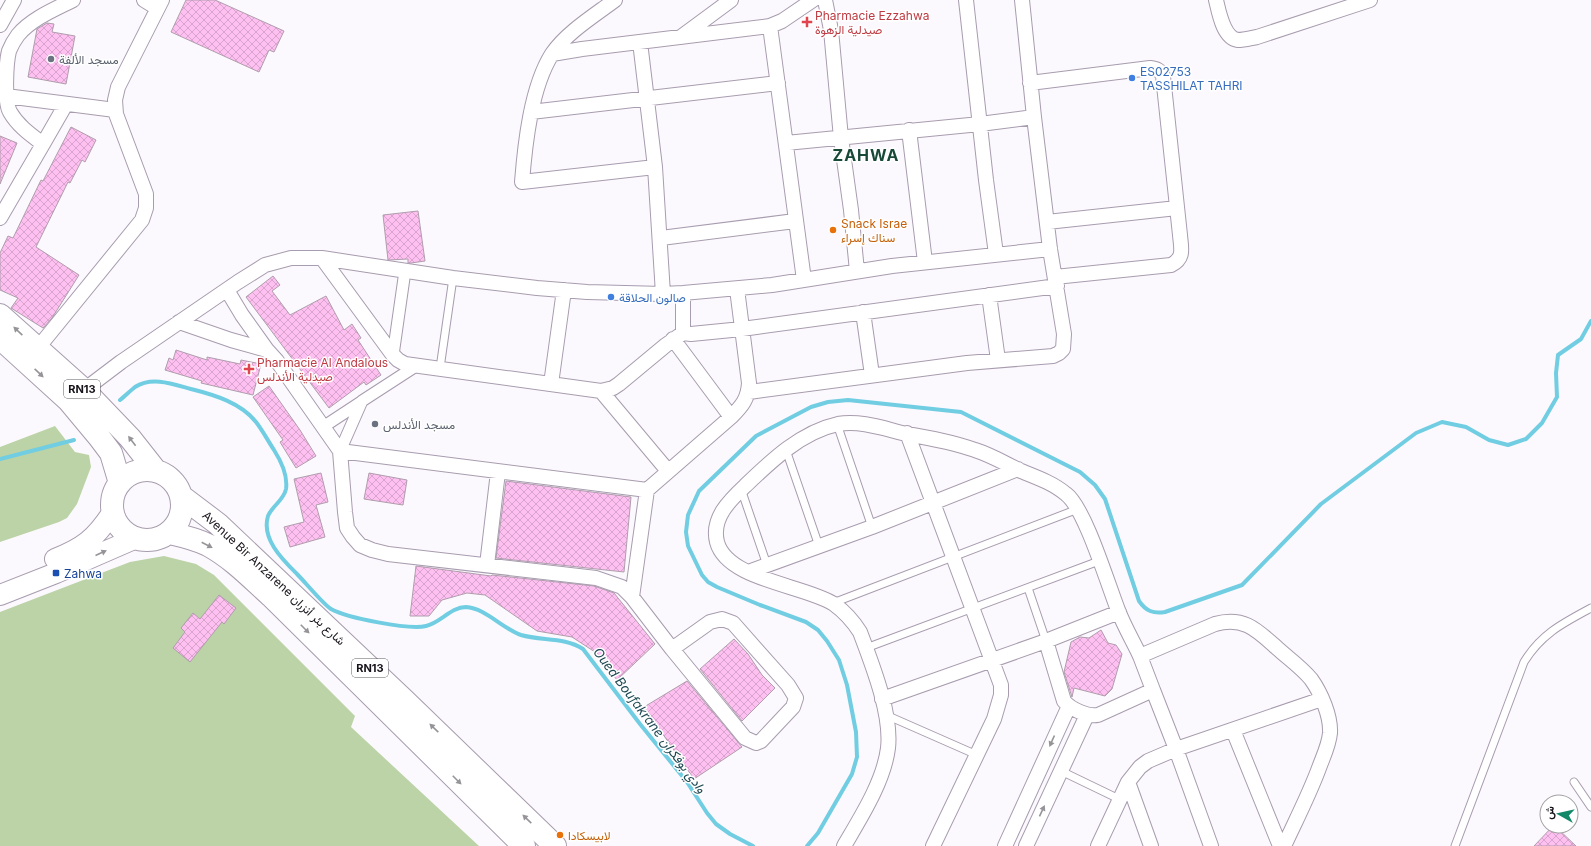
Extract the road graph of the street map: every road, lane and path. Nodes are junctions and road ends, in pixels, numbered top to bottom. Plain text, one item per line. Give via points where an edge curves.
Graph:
1 (14, 0) edge
2 (72, 0) edge
3 (144, 0) edge
4 (615, 0) edge
5 (731, 0) edge
6 (812, 0) edge
7 (825, 0) edge
8 (966, 0) edge
9 (1022, 0) edge
10 (1216, 0) edge
11 (1364, 1) edge
12 (159, 4) edge
13 (0, 25) edge
14 (770, 26) junction
15 (680, 37) junction
16 (640, 42) junction
17 (5, 49) edge
18 (552, 54) junction
19 (778, 83) junction
20 (1030, 83) junction
21 (6, 96) junction
22 (647, 98) junction
23 (66, 104) junction
24 (115, 110) junction
25 (531, 112) junction
26 (1034, 117) junction
27 (980, 124) junction
28 (909, 130) junction
29 (841, 138) junction
30 (786, 143) junction
31 (43, 144) junction
32 (655, 167) junction
33 (1177, 208) junction
34 (0, 218) edge
35 (795, 221) junction
36 (1047, 222) junction
37 (660, 238) junction
38 (1050, 249) junction
39 (996, 254) junction
40 (322, 258) junction
41 (925, 262) junction
42 (405, 271) junction
43 (857, 271) junction
44 (453, 278) junction
45 (804, 280) junction
46 (1056, 281) junction
47 (737, 289) junction
48 (227, 290) junction
49 (564, 290) junction
50 (683, 293) junction
51 (663, 294) junction
52 (989, 295) junction
53 (863, 312) junction
54 (0, 315) edge
55 (179, 322) junction
56 (742, 328) junction
57 (678, 336) junction
58 (0, 338) edge
59 (37, 349) junction
60 (267, 350) junction
61 (393, 355) junction
62 (998, 360) junction
63 (416, 366) junction
64 (440, 368) junction
65 (872, 375) junction
66 (551, 384) junction
67 (84, 390) junction
68 (601, 391) junction
69 (749, 392) junction
70 (362, 401) junction
71 (731, 417) junction
72 (837, 424) junction
73 (323, 427) junction
74 (906, 434) junction
75 (786, 450) junction
76 (340, 451) junction
77 (1018, 469) junction
78 (156, 471) junction
79 (668, 471) junction
80 (498, 472) junction
81 (120, 483) junction
82 (741, 489) junction
83 (647, 490) junction
84 (181, 496) junction
85 (933, 504) junction
86 (1078, 509) junction
87 (112, 513) junction
88 (872, 527) junction
89 (170, 533) junction
90 (134, 539) junction
91 (819, 546) junction
92 (953, 556) junction
93 (1099, 561) junction
94 (487, 565) junction
95 (767, 565) junction
96 (748, 572) junction
97 (0, 581) edge
98 (1028, 588) junction
99 (0, 595) edge
100 (632, 597) junction
101 (833, 604) junction
102 (1591, 608) edge
103 (973, 609) junction
104 (1119, 612) junction
105 (1046, 641) junction
106 (866, 648) junction
107 (672, 649) junction
108 (1140, 656) junction
109 (992, 659) junction
110 (1153, 690) junction
111 (882, 699) junction
112 (1322, 699) junction
113 (1069, 706) junction
114 (886, 715) junction
115 (1087, 715) junction
116 (1233, 730) junction
117 (1176, 749) junction
118 (977, 755) junction
119 (1061, 771) junction
120 (1128, 782) junction
121 (1574, 782) dead end
122 (1119, 799) junction
123 (1591, 807) edge
124 (524, 846) edge
125 (555, 846) edge
126 (844, 846) edge
127 (933, 846) edge
128 (1005, 846) edge
129 (1026, 846) edge
130 (1098, 846) edge
131 (1151, 846) edge
132 (1211, 846) edge
133 (1280, 846) edge
134 (1284, 846) edge
135 (1455, 846) edge

1 - 13 street
2 - 17 street via 40,17
3 - 12 street
4 - 18 street via 562,42
5 - 15 street
6 - 14 street via 782,21
7 - 29 street via 831,30
8 - 27 street
9 - 20 street
10 - 11 street via 1228,33 1238,40 1257,37
12 - 24 street via 118,88
14 - 15 street
14 - 19 street
15 - 16 street
16 - 18 street
16 - 22 street
17 - 21 street
18 - 25 street via 538,86
19 - 22 street
19 - 30 street
20 - 26 street
20 - 33 street via 1150,68 1160,72 1163,76
21 - 23 street
21 - 31 street via 10,112 30,135
22 - 25 street
22 - 32 street
23 - 24 street
23 - 31 street
24 - 59 street via 146,194 145,214
25 - 32 street via 522,182
26 - 27 street
26 - 36 street
27 - 28 street
27 - 39 street
28 - 29 street
28 - 41 street
29 - 30 street
29 - 43 street
30 - 35 street
31 - 34 street
32 - 37 street
33 - 36 street
33 - 46 street via 1182,252 1178,262
35 - 37 street
35 - 45 street
36 - 38 street
37 - 51 street
38 - 39 street
38 - 46 street
39 - 41 street
40 - 42 street
40 - 48 street via 291,258 265,265
40 - 61 street
41 - 43 street
42 - 44 street
42 - 61 street
43 - 45 street
44 - 49 street
44 - 64 lane
45 - 47 street
46 - 52 street
46 - 62 street via 1064,334 1063,349 1053,356
47 - 50 street
47 - 56 street
48 - 55 street
48 - 60 street
49 - 51 street
49 - 66 street
50 - 51 street
50 - 57 street
52 - 53 street
52 - 62 street
53 - 56 street
53 - 65 street
59 -> 54 main road, RN13
55 - 60 street
55 - 67 street
56 - 57 street
56 - 69 street
57 - 68 street via 619,384
57 - 71 street
58 -> 81 main road, RN13 via 69,401 99,437 111,453
59 - 67 main road, RN13
60 - 73 street
61 - 63 street via 405,364
62 - 65 street
63 - 64 street
63 - 70 street
64 - 66 street
65 - 69 street
66 - 68 street
78 -> 67 main road, RN13 via 130,438
68 - 79 street
69 - 71 street via 742,406
70 - 73 street
70 - 76 street
71 - 79 street
72 - 74 street via 856,423
72 - 75 street via 811,434
72 - 88 lane
73 - 76 street
74 - 77 street via 965,446
74 - 85 street
75 - 82 street
75 - 91 lane
76 - 80 street
76 - 94 street via 348,528 360,545 388,554
77 - 85 street
77 - 86 street via 1066,493
78 - 81 main road via 136,471
78 - 84 main road, RN13 via 172,480
79 - 83 street
80 - 83 street
80 - 94 street
81 - 87 main road via 114,492
82 - 95 lane
82 - 96 street via 723,509 716,532 721,552 735,566
83 - 100 street
84 - 89 main road via 181,516
125 -> 84 main road, Avenue Bir Anzarene شارع بئر أنزران / RN13 via 224,529
85 - 88 street
85 - 92 street
86 - 92 lane
86 - 93 street
87 - 90 main road via 116,524
87 - 97 main road via 93,538 76,550
88 - 91 street
89 - 90 main road via 153,541
89 -> 124 main road, Avenue Bir Anzarene شارع بئر أنزران / RN13 via 207,545 229,559 271,596
99 -> 90 main road
91 - 95 street
92 - 101 lane
92 - 103 street
93 - 98 lane
93 - 104 street
94 - 100 street via 596,578 622,587
95 - 96 street
96 - 101 street
98 - 103 lane
98 - 105 lane
100 - 107 street
101 - 106 street via 853,621
102 - 135 lane via 1547,634 1533,647 1524,662
103 - 106 lane
103 - 109 street
104 - 105 street
104 - 108 street
105 - 109 street
105 - 113 street via 1063,698
106 - 111 street
107 - 107 street via 750,741 756,743 764,738 793,707 796,698 788,685 727,620 716,619 710,622
108 - 110 street
108 - 112 street via 1216,624 1235,621 1253,628 1300,668
109 - 111 street
109 - 118 street via 1000,681 1001,695 994,719
110 - 115 street via 1098,715
110 - 117 street
111 - 114 street
112 - 116 street
112 - 134 street via 1330,728 1329,742 1308,796
113 - 115 street
113 -> 128 street
114 - 118 lane
114 - 126 street via 888,748 884,766 865,810
115 - 119 street
116 - 117 street
116 - 133 street
117 - 120 street via 1148,761
117 - 132 street
118 - 127 street
119 - 122 lane
129 -> 119 street
120 - 122 street
120 - 131 street
121 - 123 lane
122 - 130 street

